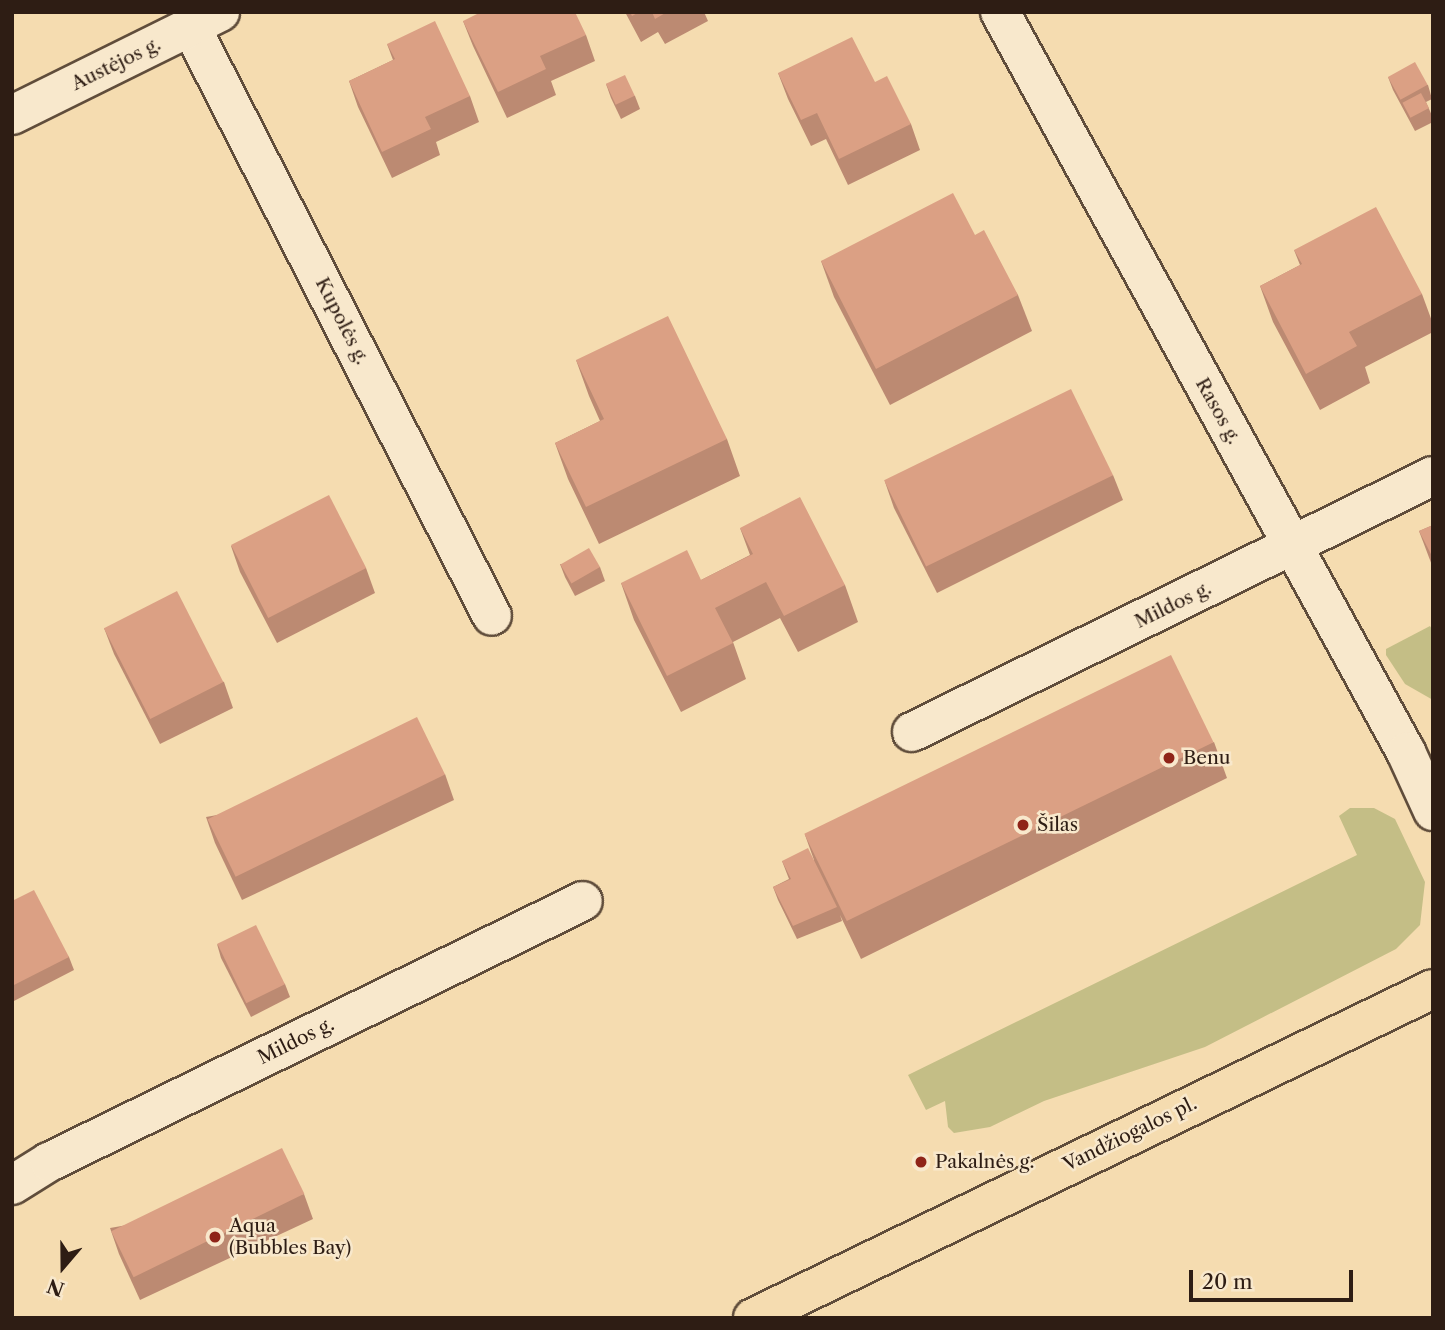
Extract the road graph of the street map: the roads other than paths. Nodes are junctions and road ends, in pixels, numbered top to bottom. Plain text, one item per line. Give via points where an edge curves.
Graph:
1 (1000, 12) edge
2 (205, 19) edge
3 (12, 115) edge
4 (1433, 476) edge
5 (1292, 547) junction
6 (492, 616) dead end
7 (912, 732) dead end
8 (1433, 811) edge
9 (583, 901) dead end
10 (1433, 989) edge
11 (12, 1185) edge
12 (753, 1318) edge

1 - 5 street, Rasos g.
2 - 3 street, Austėjos g.
2 - 6 street, Kupolės g.
4 - 5 street, Mildos g.
5 - 7 street, Mildos g.
5 - 8 street, Rasos g. via 1406,752
9 - 11 street, Mildos g. via 49,1162
10 - 12 main road, Vandžiogalos pl.

